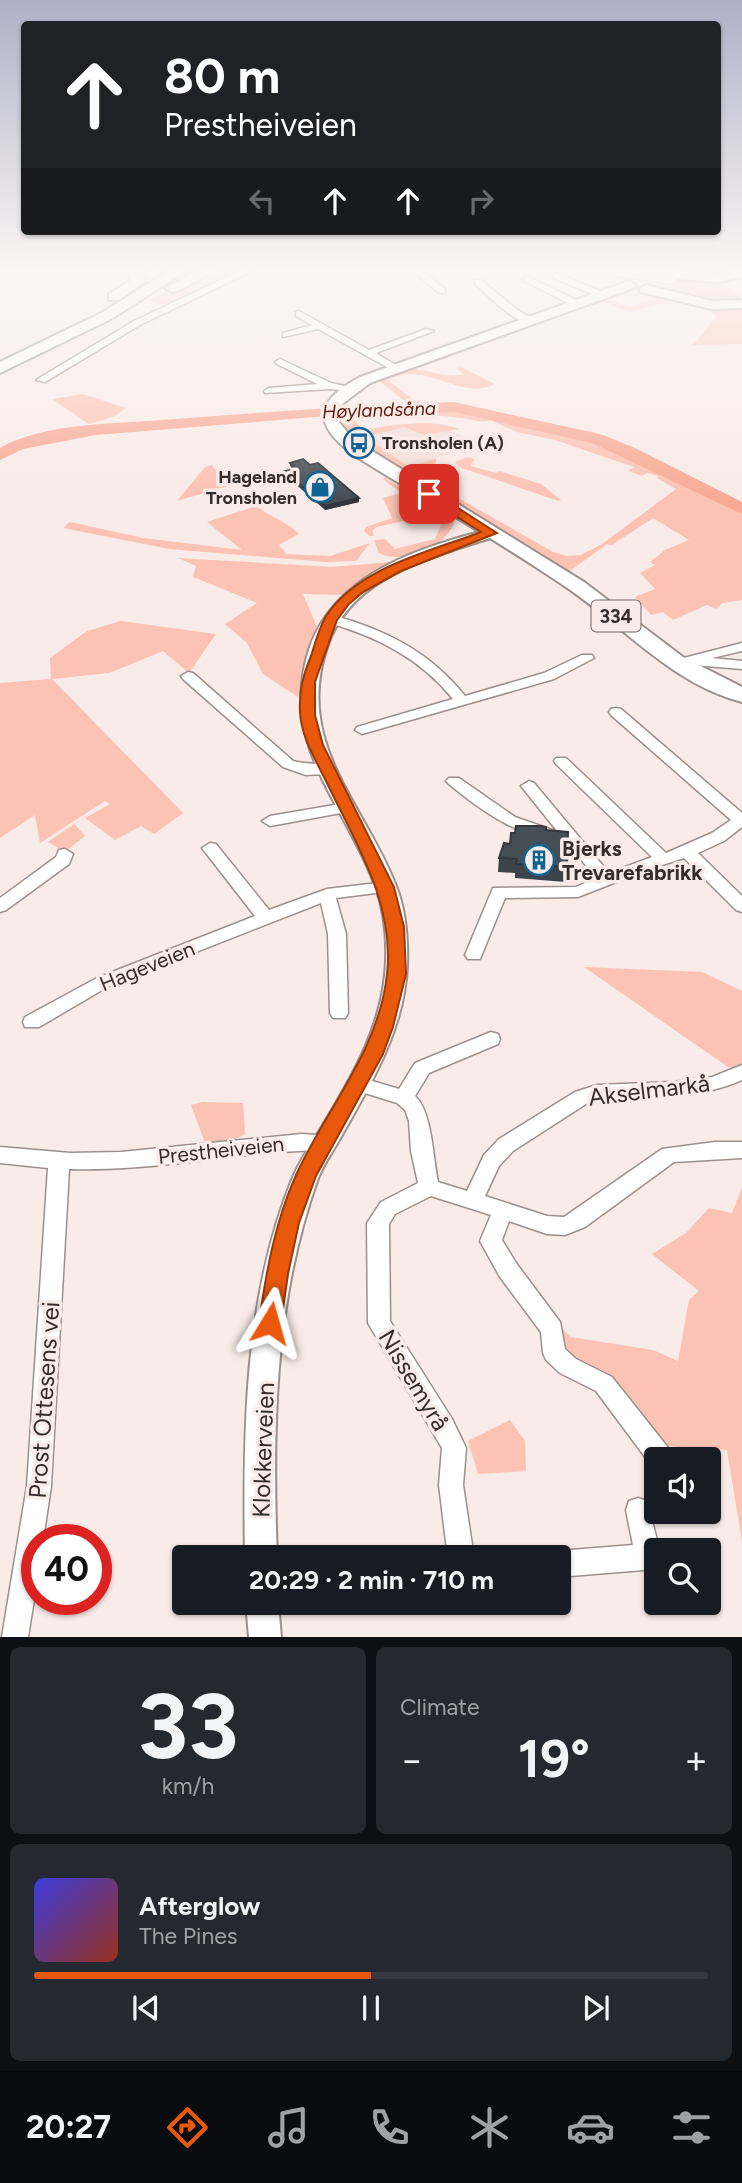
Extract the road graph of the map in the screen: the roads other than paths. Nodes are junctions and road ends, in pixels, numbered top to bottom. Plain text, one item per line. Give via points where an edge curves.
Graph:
1 (37, 344) edge
2 (45, 344) edge
3 (101, 344) edge
4 (352, 344) edge
5 (392, 344) edge
6 (462, 344) edge
7 (368, 353) junction
8 (0, 360) edge
9 (280, 362) dead end
10 (0, 368) edge
11 (396, 369) junction
12 (41, 380) dead end
13 (330, 386) junction
14 (350, 388) junction
15 (269, 391) dead end
16 (491, 533) junction
17 (331, 619) junction
18 (742, 647) edge
19 (587, 658) dead end
20 (685, 663) junction
21 (742, 666) edge
22 (188, 676) dead end
23 (742, 695) edge
24 (462, 701) junction
25 (615, 712) dead end
26 (362, 730) dead end
27 (561, 761) dead end
28 (326, 769) junction
29 (454, 780) dead end
30 (529, 786) dead end
31 (346, 808) junction
32 (741, 820) edge
33 (270, 821) dead end
34 (573, 838) junction
35 (209, 848) dead end
36 (687, 852) junction
37 (65, 854) dead end
38 (663, 859) junction
39 (606, 880) junction
40 (386, 887) junction
41 (327, 894) junction
42 (0, 906) edge
43 (742, 906) edge
44 (266, 918) junction
45 (474, 955) dead end
46 (339, 1013) dead end
47 (32, 1022) dead end
48 (491, 1040) dead end
49 (742, 1072) edge
50 (359, 1084) junction
51 (404, 1098) junction
52 (326, 1142) junction
53 (742, 1150) edge
54 (0, 1155) edge
55 (59, 1162) junction
56 (429, 1187) junction
57 (473, 1199) junction
58 (503, 1211) junction
59 (652, 1447) edge
60 (638, 1510) dead end
61 (647, 1538) edge
62 (260, 1545) edge
63 (459, 1545) edge
64 (644, 1557) edge
65 (571, 1562) edge
66 (263, 1615) edge
67 (15, 1637) edge
68 (265, 1637) edge

1 - 8 main road
2 - 10 main road
3 - 12 street
4 - 7 street
5 - 7 street
6 - 11 main road, 334
7 - 11 street
9 - 13 street
11 - 14 main road, 334
13 - 14 street
13 - 15 street
14 - 16 main road, 334 via 329,412 333,428 347,443
16 - 17 street via 377,578 344,601
16 - 20 main road, 334 via 578,587
17 - 24 street via 421,659
17 - 28 street via 306,697 311,730
18 - 20 street
19 - 24 street via 549,676
20 - 21 street
20 - 23 main road, 334 via 708,682
22 - 28 street via 288,764 306,771
24 - 26 street
25 - 32 street
27 - 38 street
28 - 31 street
29 - 34 street via 512,822 545,836
30 - 34 street
31 - 33 street
31 - 40 street
32 - 36 street
34 - 39 street
35 - 44 street
36 - 38 street
36 - 43 street
37 - 42 street
38 - 39 street
39 - 45 street via 578,891 499,892
40 - 41 street, Hageveien
40 - 50 street via 395,927 397,974 384,1027
41 - 44 street, Hageveien
41 - 46 street via 337,934
44 - 47 street, Hageveien via 103,982
48 - 51 street via 422,1068
49 - 57 street, Akselmarkå via 715,1084 597,1092 582,1097 506,1145 491,1161
50 - 51 street
50 - 52 street
51 - 56 street via 419,1121
52 - 55 street, Prestheiveien via 135,1160
52 - 62 street, Klokkerveien via 306,1175 277,1274 264,1388
53 - 58 street via 669,1155 594,1211 565,1226
54 - 55 street, Prestheiveien
55 - 67 street, Prost Ottesens vei via 40,1486
56 - 57 street
56 - 63 street, Nissemyrå via 388,1208 378,1223 379,1323 454,1448 451,1485
57 - 58 street
58 - 59 street via 491,1241 552,1329 554,1353 568,1366 604,1384
60 - 61 street
64 - 65 street
66 - 68 street

